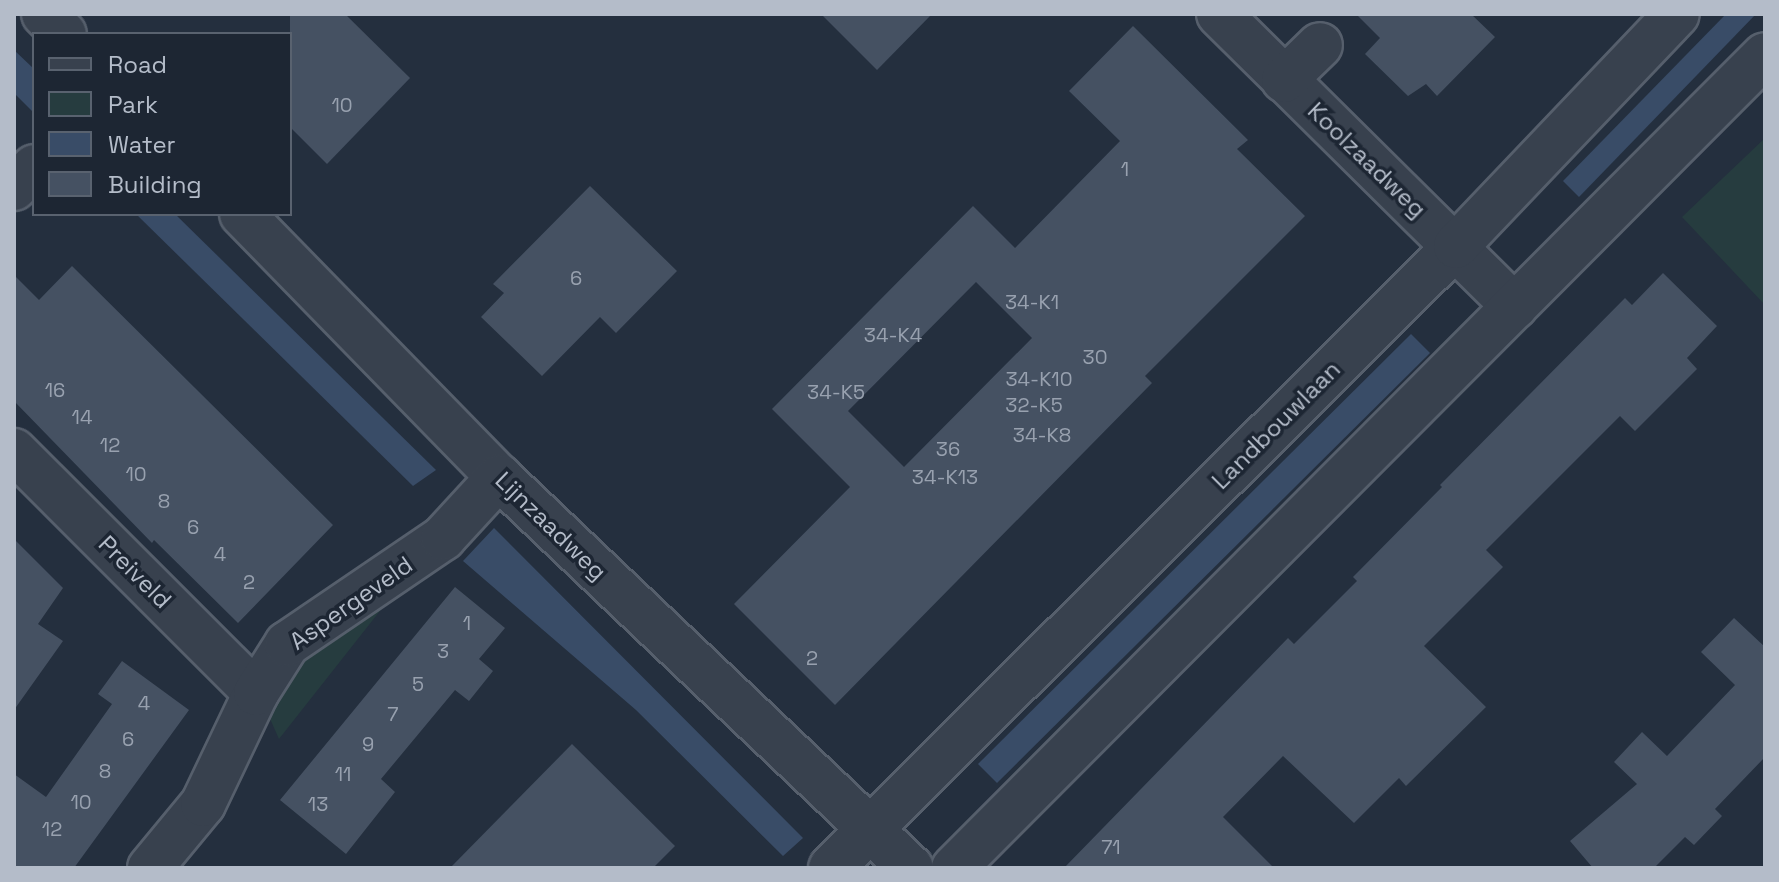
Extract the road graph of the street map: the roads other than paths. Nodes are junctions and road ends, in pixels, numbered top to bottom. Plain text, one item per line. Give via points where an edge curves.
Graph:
1 (44, 14) edge
2 (1219, 14) edge
3 (1677, 14) edge
4 (62, 32) edge
5 (1320, 45) dead end
6 (1765, 55) edge
7 (1284, 80) junction
8 (32, 169) edge
9 (14, 188) edge
10 (244, 216) edge
11 (1456, 246) junction
12 (1515, 307) junction
13 (14, 451) edge
14 (499, 477) junction
15 (256, 693) junction
16 (868, 830) junction
17 (150, 868) edge
18 (831, 868) edge
19 (911, 868) edge
20 (954, 868) edge

1 - 4 street
2 - 7 street, Koolzaadweg
3 - 11 street, Landbouwlaan
5 - 7 street
6 - 12 street
7 - 11 street, Koolzaadweg
8 - 9 street
10 - 14 street, Lijnzaadweg
11 - 12 street, Koolzaadweg
11 - 16 street, Landbouwlaan
12 - 20 street
13 - 15 street, Preiveld
14 - 15 street, Aspergeveld via 443,538 287,644
14 - 16 street, Lijnzaadweg
15 - 17 street, Aspergeveld via 203,804
16 - 18 street, Landbouwlaan
16 - 19 street

